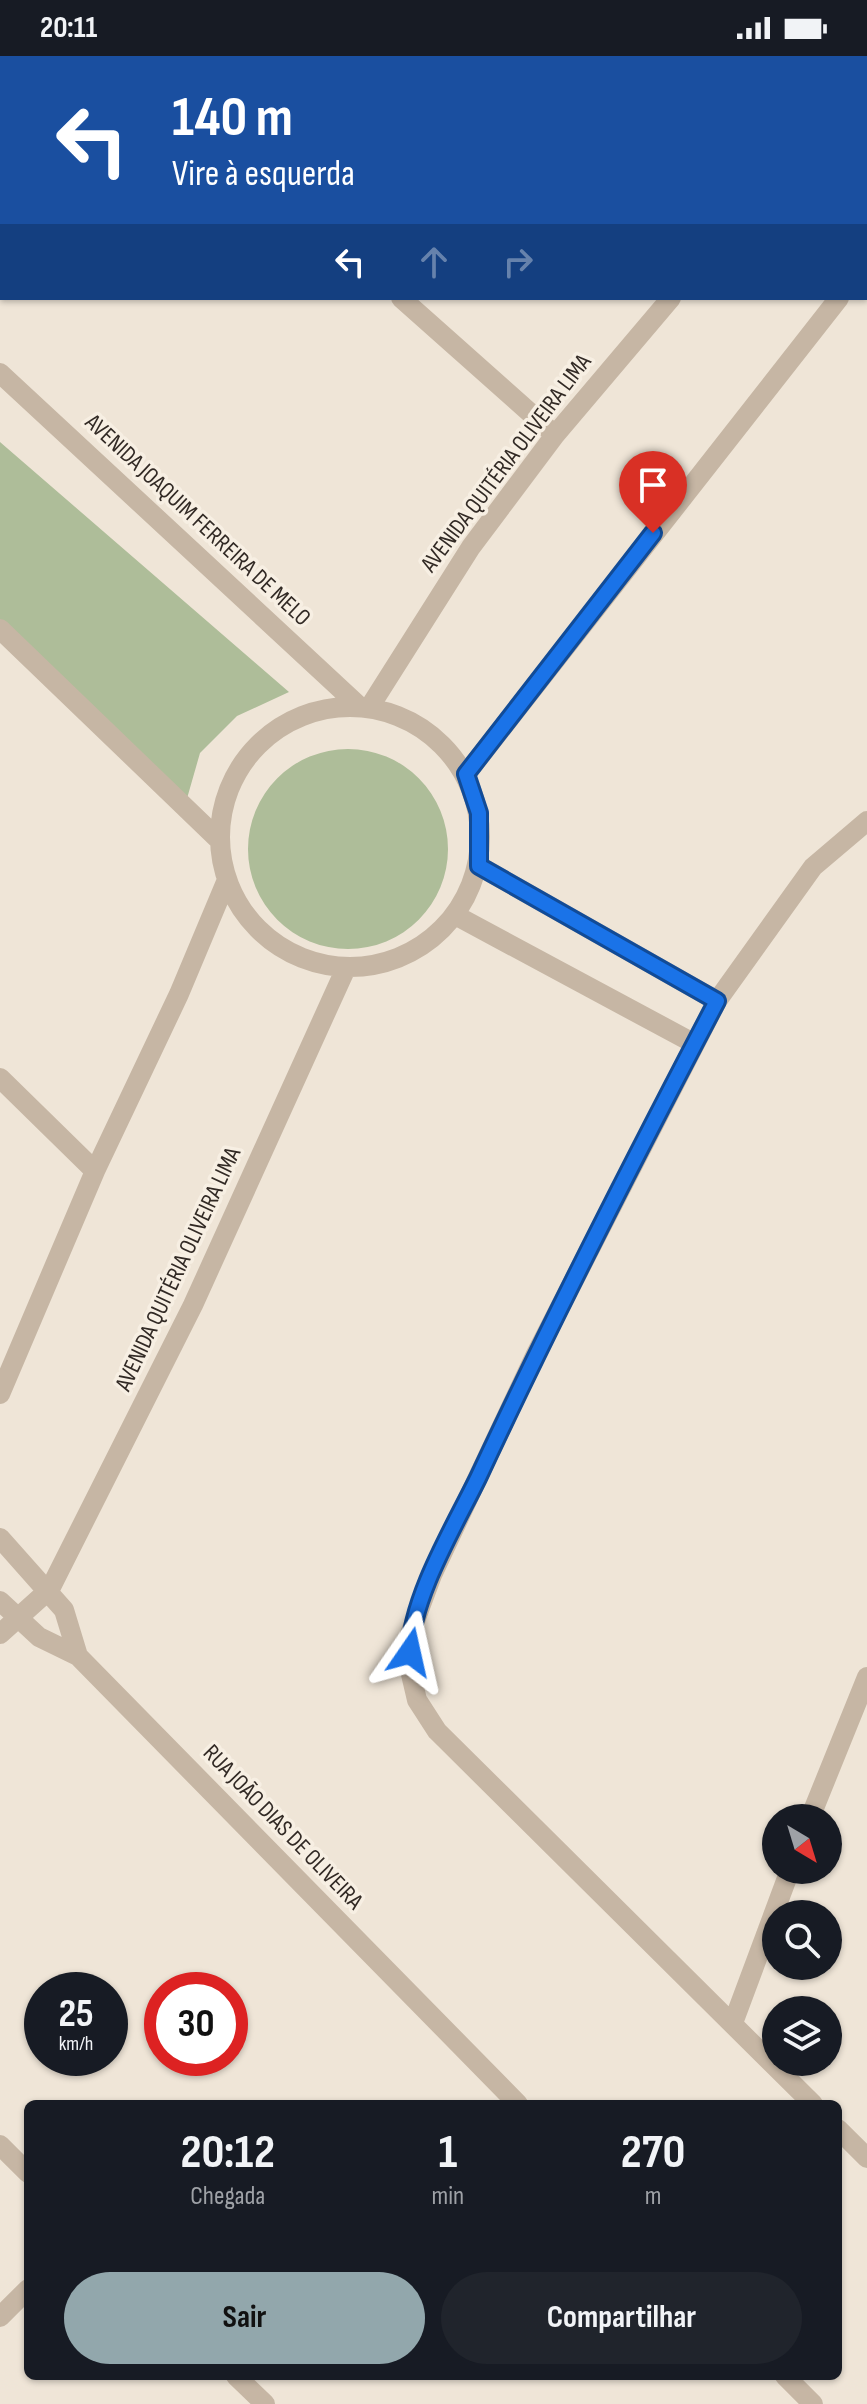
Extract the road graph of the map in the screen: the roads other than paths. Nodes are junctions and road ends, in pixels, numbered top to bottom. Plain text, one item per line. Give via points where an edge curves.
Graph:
1 (403, 300) edge
2 (669, 300) edge
3 (837, 300) edge
4 (0, 373) edge
5 (555, 435) junction
6 (0, 629) edge
7 (364, 707) junction
8 (466, 774) junction
9 (867, 821) edge
10 (218, 839) junction
11 (479, 866) junction
12 (226, 882) junction
13 (455, 915) junction
14 (346, 968) junction
15 (717, 1001) junction
16 (695, 1044) junction
17 (0, 1078) edge
18 (95, 1171) junction
19 (0, 1394) edge
20 (0, 1538) edge
21 (50, 1589) junction
22 (0, 1601) edge
23 (18, 1618) junction
24 (0, 1634) edge
25 (78, 1656) junction
26 (867, 1677) edge
27 (816, 1804) edge
28 (785, 1884) edge
29 (733, 2023) junction
30 (514, 2100) edge
31 (809, 2100) edge
32 (842, 2133) edge
33 (0, 2145) edge
34 (867, 2158) edge
35 (24, 2169) edge
36 (24, 2293) edge
37 (0, 2317) edge
38 (240, 2380) edge
39 (789, 2380) edge
40 (265, 2404) edge
41 (813, 2404) edge

1 - 5 street
2 - 5 street, AVENIDA QUITÉRIA OLIVEIRA LIMA
3 - 8 street
4 - 7 street, AVENIDA JOAQUIM FERREIRA DE MELO
5 - 7 street, AVENIDA QUITÉRIA OLIVEIRA LIMA via 471,547
6 - 10 street
7 - 8 street via 408,719 441,742
7 - 10 street via 316,710 277,729 246,758 225,797
8 - 11 street via 479,813
9 - 15 street via 813,867
10 - 12 street
11 - 13 street
11 - 15 street
12 - 14 street via 245,916 273,943 307,961
12 - 18 street
13 - 14 street via 418,948 383,963
13 - 16 street
14 - 21 street, AVENIDA QUITÉRIA OLIVEIRA LIMA via 193,1305
15 - 16 street
16 - 29 street via 536,1354 432,1575 410,1634 410,1670 417,1700 437,1731
17 - 18 street
18 - 19 street
20 - 21 street
21 - 23 street
21 - 25 street via 64,1610
22 - 23 street, RUA JOÃO DIAS DE OLIVEIRA
23 - 24 street
23 - 25 street, RUA JOÃO DIAS DE OLIVEIRA via 56,1648
25 - 30 street, RUA JOÃO DIAS DE OLIVEIRA
26 - 27 street
28 - 29 street
29 - 31 street
32 - 34 street
33 - 35 street
36 - 37 street
38 - 40 street
39 - 41 street

